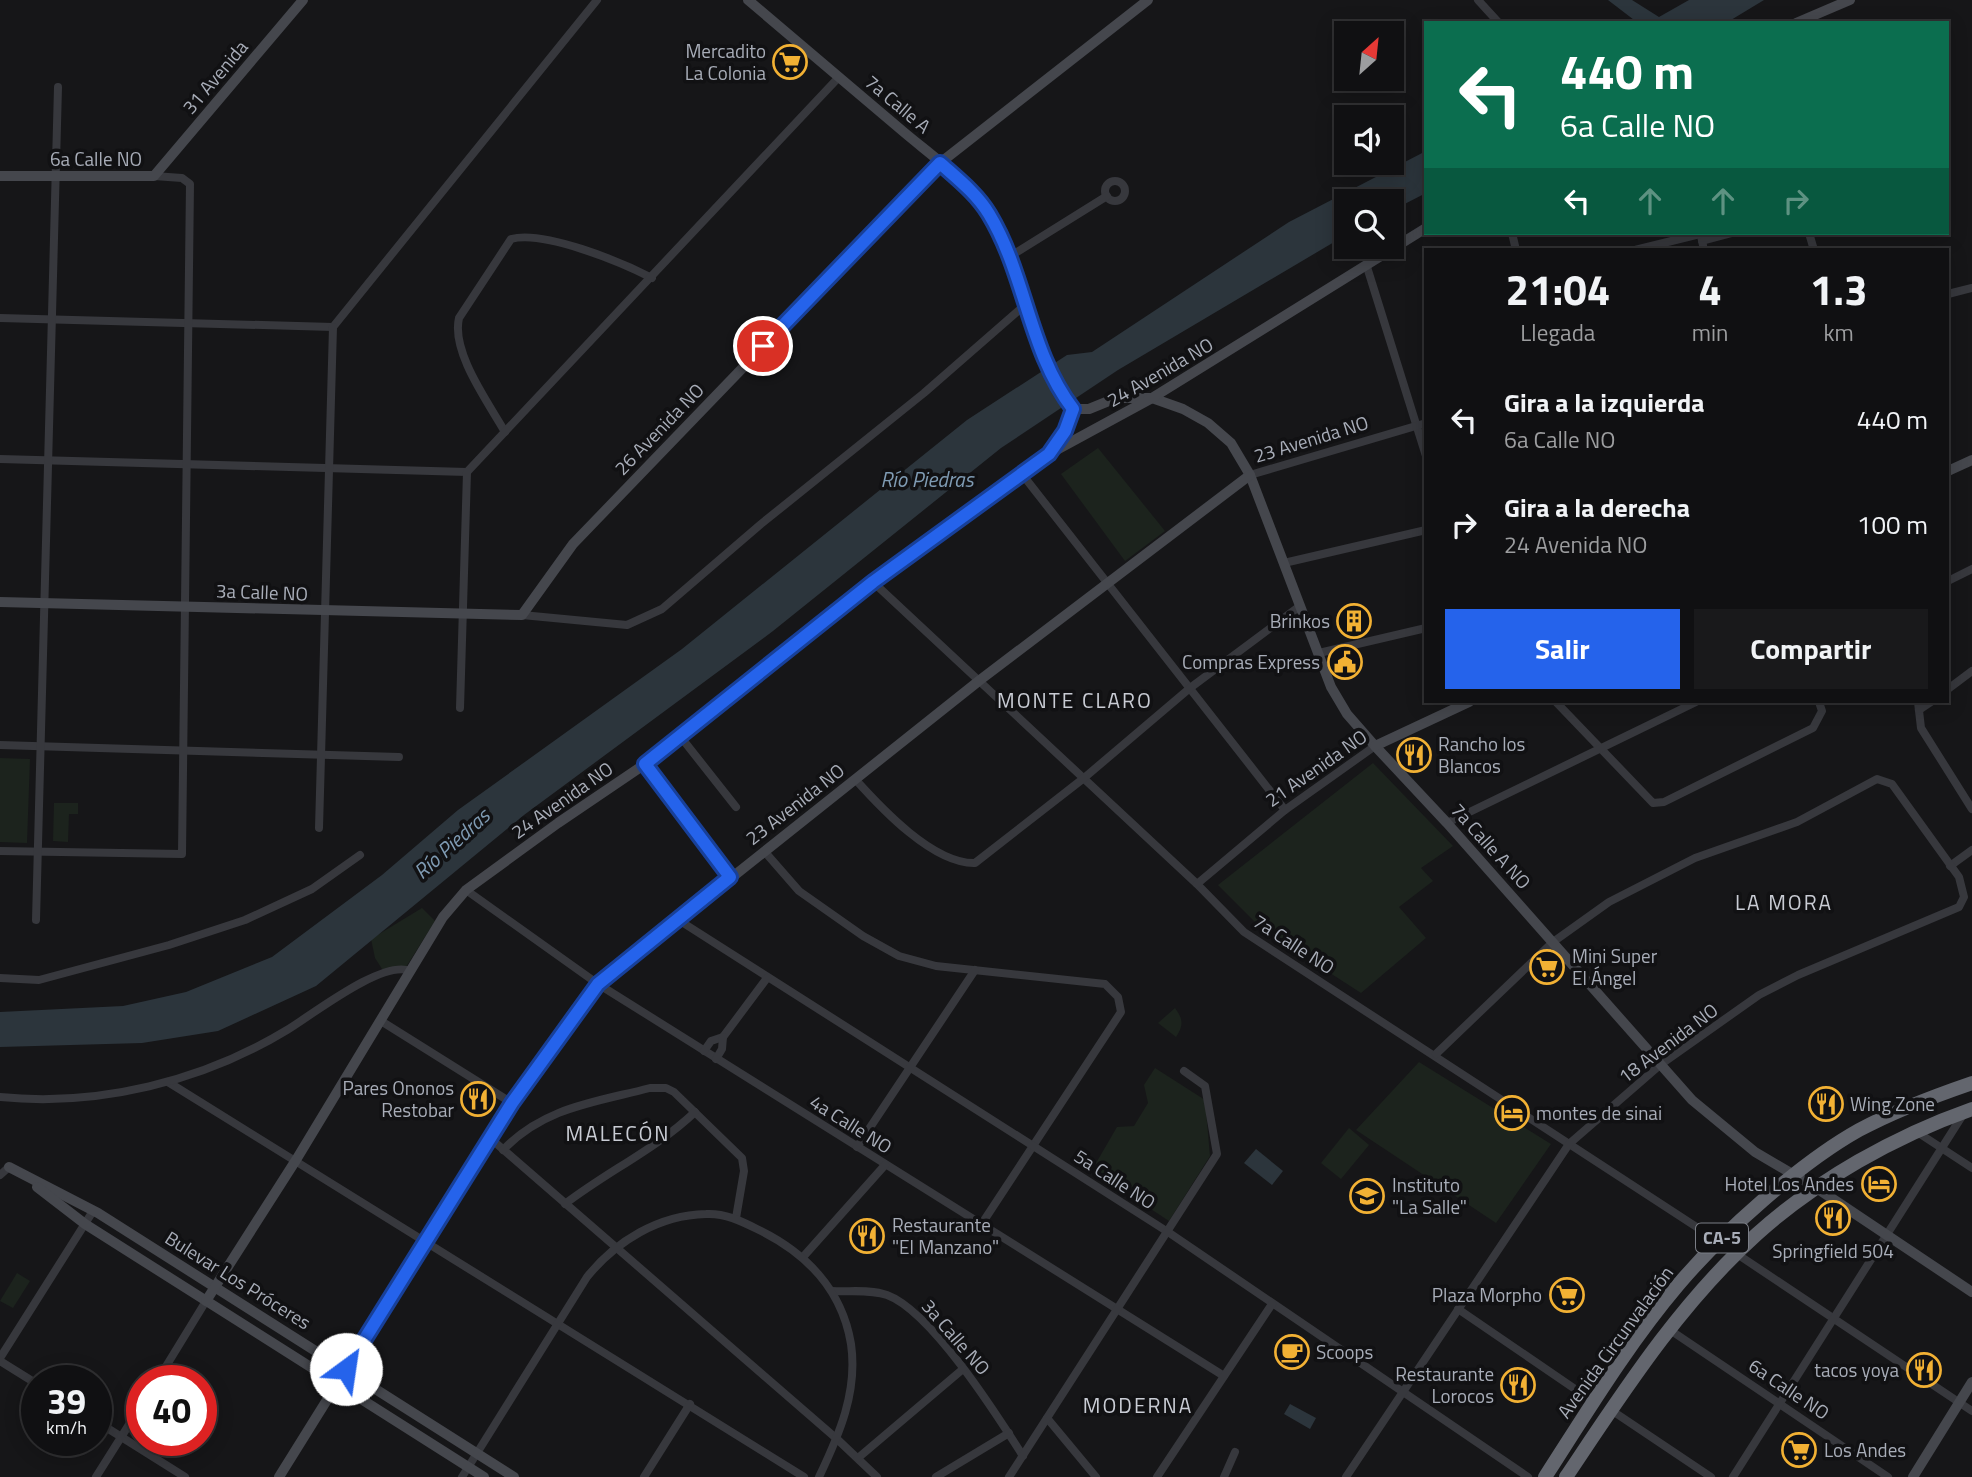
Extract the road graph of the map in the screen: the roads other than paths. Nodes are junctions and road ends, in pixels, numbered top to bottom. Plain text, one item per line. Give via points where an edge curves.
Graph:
1 (303, 0) edge
2 (597, 0) edge
3 (748, 0) edge
4 (1148, 0) edge
5 (1478, 0) edge
6 (1850, 0) edge
7 (1497, 21) edge
8 (1801, 21) edge
9 (838, 76) junction
10 (58, 87) dead end
11 (940, 163) junction
12 (0, 176) edge
13 (56, 176) junction
14 (154, 176) junction
15 (1107, 196) dead end
16 (1424, 229) edge
17 (1701, 236) edge
18 (1644, 248) edge
19 (1009, 257) junction
20 (1367, 267) junction
21 (652, 278) junction
22 (1972, 288) edge
23 (1949, 294) edge
24 (1026, 304) junction
25 (0, 318) edge
26 (52, 319) junction
27 (188, 321) junction
28 (333, 327) junction
29 (1152, 398) junction
30 (1072, 407) junction
31 (1424, 423) edge
32 (1417, 425) junction
33 (505, 432) junction
34 (1424, 449) edge
35 (1049, 454) junction
36 (0, 459) edge
37 (48, 460) junction
38 (1972, 460) edge
39 (186, 467) junction
40 (329, 467) junction
41 (1949, 471) edge
42 (467, 472) junction
43 (1022, 474) junction
44 (1250, 475) junction
45 (1424, 530) edge
46 (1284, 563) junction
47 (1972, 569) edge
48 (1949, 580) edge
49 (873, 582) junction
50 (1106, 582) junction
51 (0, 602) edge
52 (45, 603) junction
53 (1300, 606) junction
54 (185, 607) junction
55 (325, 612) junction
56 (463, 615) junction
57 (522, 615) junction
58 (1424, 628) edge
59 (1318, 653) junction
60 (1972, 671) edge
61 (980, 680) junction
62 (1189, 688) junction
63 (1949, 688) edge
64 (1467, 703) edge
65 (1557, 703) edge
66 (1694, 703) edge
67 (1819, 703) edge
68 (1919, 706) edge
69 (460, 708) dead end
70 (680, 736) junction
71 (0, 745) edge
72 (1375, 746) junction
73 (41, 747) junction
74 (1599, 747) junction
75 (183, 750) junction
76 (321, 754) junction
77 (399, 757) dead end
78 (645, 764) junction
79 (1084, 778) junction
80 (855, 779) junction
81 (736, 807) dead end
82 (1972, 809) edge
83 (1285, 810) junction
84 (1447, 823) junction
85 (319, 828) dead end
86 (1972, 850) edge
87 (0, 851) edge
88 (764, 851) junction
89 (38, 852) junction
90 (360, 855) dead end
91 (1950, 866) junction
92 (730, 877) junction
93 (1198, 884) junction
94 (466, 890) junction
95 (677, 919) junction
96 (36, 920) dead end
97 (1553, 942) junction
98 (975, 970) junction
99 (410, 971) junction
100 (0, 978) edge
101 (767, 978) junction
102 (598, 984) junction
103 (381, 1021) junction
104 (723, 1037) junction
105 (704, 1051) junction
106 (1436, 1054) junction
107 (716, 1059) junction
108 (1660, 1065) junction
109 (911, 1067) junction
110 (1184, 1071) dead end
111 (168, 1082) junction
112 (1972, 1083) edge
113 (0, 1097) edge
114 (512, 1103) junction
115 (1969, 1110) edge
116 (695, 1112) junction
117 (1917, 1132) junction
118 (490, 1138) junction
119 (1034, 1144) junction
120 (1569, 1144) junction
121 (857, 1147) junction
122 (1942, 1148) junction
123 (503, 1150) junction
124 (296, 1160) junction
125 (5, 1164) edge
126 (885, 1165) junction
127 (1972, 1168) edge
128 (0, 1175) edge
129 (1793, 1177) junction
130 (1818, 1189) junction
131 (565, 1204) junction
132 (93, 1211) junction
133 (736, 1218) junction
134 (85, 1224) junction
135 (981, 1225) junction
136 (1168, 1232) junction
137 (1887, 1235) junction
138 (427, 1241) junction
139 (1718, 1241) junction
140 (614, 1248) junction
141 (1739, 1255) junction
142 (803, 1257) junction
143 (215, 1287) junction
144 (832, 1291) junction
145 (1972, 1292) edge
146 (206, 1301) junction
147 (1272, 1304) junction
148 (1458, 1309) junction
149 (1116, 1311) junction
150 (1834, 1319) junction
151 (558, 1323) junction
152 (1670, 1330) junction
153 (0, 1360) edge
154 (167, 1365) edge
155 (346, 1369) junction
156 (963, 1369) junction
157 (21, 1374) edge
158 (1224, 1376) junction
159 (1972, 1382) edge
160 (336, 1384) junction
161 (1400, 1392) junction
162 (1594, 1402) junction
163 (1960, 1403) junction
164 (690, 1404) junction
165 (1780, 1404) junction
166 (1611, 1410) junction
167 (1972, 1411) edge
168 (1047, 1418) junction
169 (126, 1429) edge
170 (112, 1432) edge
171 (1009, 1433) junction
172 (121, 1437) junction
173 (837, 1439) junction
174 (1235, 1452) dead end
175 (477, 1453) junction
176 (1023, 1456) junction
177 (858, 1458) junction
178 (465, 1472) edge
179 (96, 1477) edge
180 (185, 1477) edge
181 (279, 1477) edge
182 (484, 1477) edge
183 (514, 1477) edge
184 (644, 1477) edge
185 (804, 1477) edge
186 (819, 1477) edge
187 (877, 1477) edge
188 (936, 1477) edge
189 (1009, 1477) edge
190 (1096, 1477) edge
191 (1157, 1477) edge
192 (1224, 1477) edge
193 (1346, 1477) edge
194 (1528, 1477) edge
195 (1545, 1477) edge
196 (1566, 1477) edge
197 (1711, 1477) edge
198 (1733, 1477) edge
199 (1888, 1477) edge
200 (1913, 1477) edge

1 - 14 street, 31 Avenida
2 - 28 street
3 - 9 street, 7a Calle A
4 - 11 street, 26 Avenida NO
5 - 7 street
6 - 8 street
9 - 11 street, 7a Calle A
9 - 21 street
10 - 13 street
11 - 19 street, 7a Calle A via 978,198
11 - 57 street, 26 Avenida NO via 573,544
12 - 13 street, 6a Calle NO
13 - 14 street, 6a Calle NO
13 - 26 street
14 - 27 street, 6a Calle NO via 182,178 190,184
15 - 19 street
16 - 20 street, 24 Avenida NO
17 - 18 street
19 - 24 street, 7a Calle A
20 - 29 street, 24 Avenida NO
20 - 32 street
21 - 33 street
21 - 33 street via 605,256 538,238 511,239 459,318 457,339
22 - 23 street
24 - 30 street, 7a Calle A via 1047,364
24 - 57 street via 662,609 627,625
25 - 26 street
26 - 27 street
26 - 37 street
27 - 28 street
27 - 39 street
28 - 40 street
29 - 30 street, 7a Calle A NO via 1116,398 1089,409
29 - 35 street, 24 Avenida NO
29 - 44 street, 7a Calle A NO via 1208,423 1231,443
30 - 35 street via 1065,431
31 - 32 street, 23 Avenida NO
32 - 34 street
32 - 44 street, 23 Avenida NO
33 - 42 street
35 - 43 street, 24 Avenida NO
36 - 37 street
37 - 39 street
37 - 52 street
38 - 41 street
39 - 40 street
39 - 54 street
40 - 42 street
40 - 55 street
42 - 56 street
43 - 49 street, 24 Avenida NO
43 - 50 street
44 - 46 street, 7a Calle A NO
44 - 50 street, 23 Avenida NO
45 - 46 street
46 - 53 street, 7a Calle A NO
47 - 48 street
49 - 61 street, 7a Calle NO
49 - 70 street, 24 Avenida NO
50 - 61 street, 23 Avenida NO
50 - 62 street
51 - 52 street, 3a Calle NO
52 - 54 street, 3a Calle NO
52 - 73 street
53 - 59 street, 7a Calle A NO
53 - 62 street
54 - 55 street, 3a Calle NO
54 - 75 street
55 - 56 street, 3a Calle NO
55 - 76 street
56 - 57 street, 3a Calle NO
56 - 69 street
58 - 59 street
59 - 72 street, 7a Calle A NO via 1347,714
60 - 63 street
61 - 79 street, 7a Calle NO
61 - 80 street, 23 Avenida NO
62 - 79 street
62 - 83 street
64 - 72 street, 21 Avenida NO
65 - 74 street
66 - 74 street
67 - 74 street via 1822,711 1813,727 1664,802 1653,803
68 - 82 street via 1921,728
70 - 78 street, 24 Avenida NO
70 - 81 street
71 - 73 street
72 - 83 street, 21 Avenida NO
72 - 84 street, 7a Calle A NO
73 - 75 street
73 - 89 street
74 - 84 street
75 - 76 street
75 - 89 street via 182,854
76 - 77 street
76 - 85 street
78 - 92 street
78 - 94 street, 24 Avenida NO
79 - 80 street via 975,863 954,860 928,845 885,811
79 - 93 street, 7a Calle NO
80 - 88 street, 23 Avenida NO
83 - 93 street, 21 Avenida NO
84 - 97 street, 7a Calle A NO
86 - 91 street
87 - 89 street
88 - 92 street, 23 Avenida NO
88 - 98 street via 799,891 863,936 899,956 936,967
89 - 96 street
90 - 100 street via 312,889 245,920 39,980
91 - 97 street via 1892,784 1877,779 1797,822 1695,858 1609,902
91 - 108 street, 18 Avenida NO via 1959,877 1964,897 1959,907 1759,995
92 - 95 street, 23 Avenida NO
93 - 106 street, 7a Calle NO via 1244,932
94 - 99 street, 24 Avenida NO via 443,917
94 - 102 street, 4a Calle NO
95 - 101 street, 5a Calle NO
95 - 102 street, 23 Avenida NO
97 - 106 street
97 - 108 street, 7a Calle A NO
98 - 109 street
98 - 119 street via 1105,984 1118,997 1121,1012
99 - 103 street, 24 Avenida NO
99 - 111 street via 400,969 362,982 273,1038
101 - 104 street
101 - 109 street, 5a Calle NO
102 - 105 street, 4a Calle NO
102 - 114 street, 23 Avenida NO
103 - 114 street
103 - 124 street, 24 Avenida NO
104 - 105 street via 711,1041
104 - 107 street
105 - 107 street, 4a Calle NO
106 - 120 street, 7a Calle NO
107 - 121 street, 4a Calle NO
108 - 120 street, 18 Avenida NO
108 - 129 street, 7a Calle A NO via 1722,1126
109 - 119 street, 5a Calle NO
109 - 121 street
110 - 136 street via 1205,1086 1217,1154
111 - 113 street via 62,1100
111 - 124 street
112 - 129 highway, Avenida Circunvalación / CA-5 via 1861,1129
114 - 118 street, 23 Avenida NO
115 - 117 highway, Avenida Circunvalación / CA-5
115 - 122 street
116 - 123 street via 666,1088 650,1088 554,1113 522,1130
116 - 131 street via 671,1134
116 - 133 street via 744,1163
117 - 122 street
117 - 130 highway, Avenida Circunvalación / CA-5
118 - 123 street
118 - 138 street, 23 Avenida NO
119 - 135 street
119 - 136 street, 5a Calle NO
120 - 139 street, 7a Calle NO
120 - 148 street, 18 Avenida NO
121 - 126 street, 4a Calle NO
122 - 127 street
122 - 137 street
123 - 131 street
124 - 138 street
124 - 143 street, 24 Avenida NO
125 - 128 street
125 - 132 street, Bulevar Los Próceres
125 - 134 street, Bulevar Los Próceres
126 - 135 street, 4a Calle NO
126 - 142 street
129 - 130 street, 7a Calle A NO
129 - 139 highway, Avenida Circunvalación / CA-5
130 - 137 street, 7a Calle A NO
130 - 141 highway, Avenida Circunvalación / CA-5 via 1784,1212
131 - 140 street
132 - 134 street
132 - 143 street, Bulevar Los Próceres
133 - 140 street via 708,1214 673,1218
133 - 142 street
134 - 146 street, Bulevar Los Próceres
134 - 153 street
135 - 149 street, 4a Calle NO
136 - 147 street, 5a Calle NO
136 - 149 street
137 - 145 street, 7a Calle A NO
137 - 150 street
138 - 151 street
138 - 155 street, 23 Avenida NO
139 - 162 highway, Avenida Circunvalación / CA-5 via 1677,1285
140 - 151 street via 587,1277
140 - 173 street
141 - 150 street
141 - 152 highway, Avenida Circunvalación / CA-5
142 - 144 street
143 - 146 street, 24 Avenida NO
143 - 155 street, Bulevar Los Próceres
144 - 156 street, 3a Calle NO via 885,1294 900,1302
144 - 173 street via 850,1343 852,1375
146 - 154 street
146 - 160 street, Bulevar Los Próceres
147 - 158 street
147 - 161 street, 5a Calle NO
148 - 161 street, 18 Avenida NO
148 - 162 street
149 - 158 street, 4a Calle NO
149 - 168 street
150 - 163 street
150 - 165 street
151 - 164 street
151 - 175 street
152 - 165 street, 6a Calle NO
152 - 166 highway, Avenida Circunvalación / CA-5
153 - 157 street
155 - 160 street, 23 Avenida NO
155 - 175 street, Bulevar Los Próceres
156 - 171 street, 3a Calle NO
156 - 177 street
158 - 191 street
159 - 163 street
160 - 178 street, Bulevar Los Próceres
160 - 181 street, 23 Avenida NO
161 - 193 street, 18 Avenida NO
161 - 194 street, 5a Calle NO
162 - 195 highway, Avenida Circunvalación / CA-5
163 - 167 street
163 - 200 street
164 - 184 street
164 - 185 street
165 - 198 street
165 - 199 street, 6a Calle NO
166 - 196 highway, Avenida Circunvalación / CA-5
166 - 197 street
168 - 176 street
168 - 190 street
169 - 172 street
170 - 172 street
171 - 176 street, 3a Calle NO
171 - 188 street
172 - 179 street
172 - 180 street
173 - 177 street
173 - 186 street
174 - 192 street
175 - 178 street
175 - 183 street, Bulevar Los Próceres
176 - 189 street
177 - 187 street
178 - 182 street, Bulevar Los Próceres

